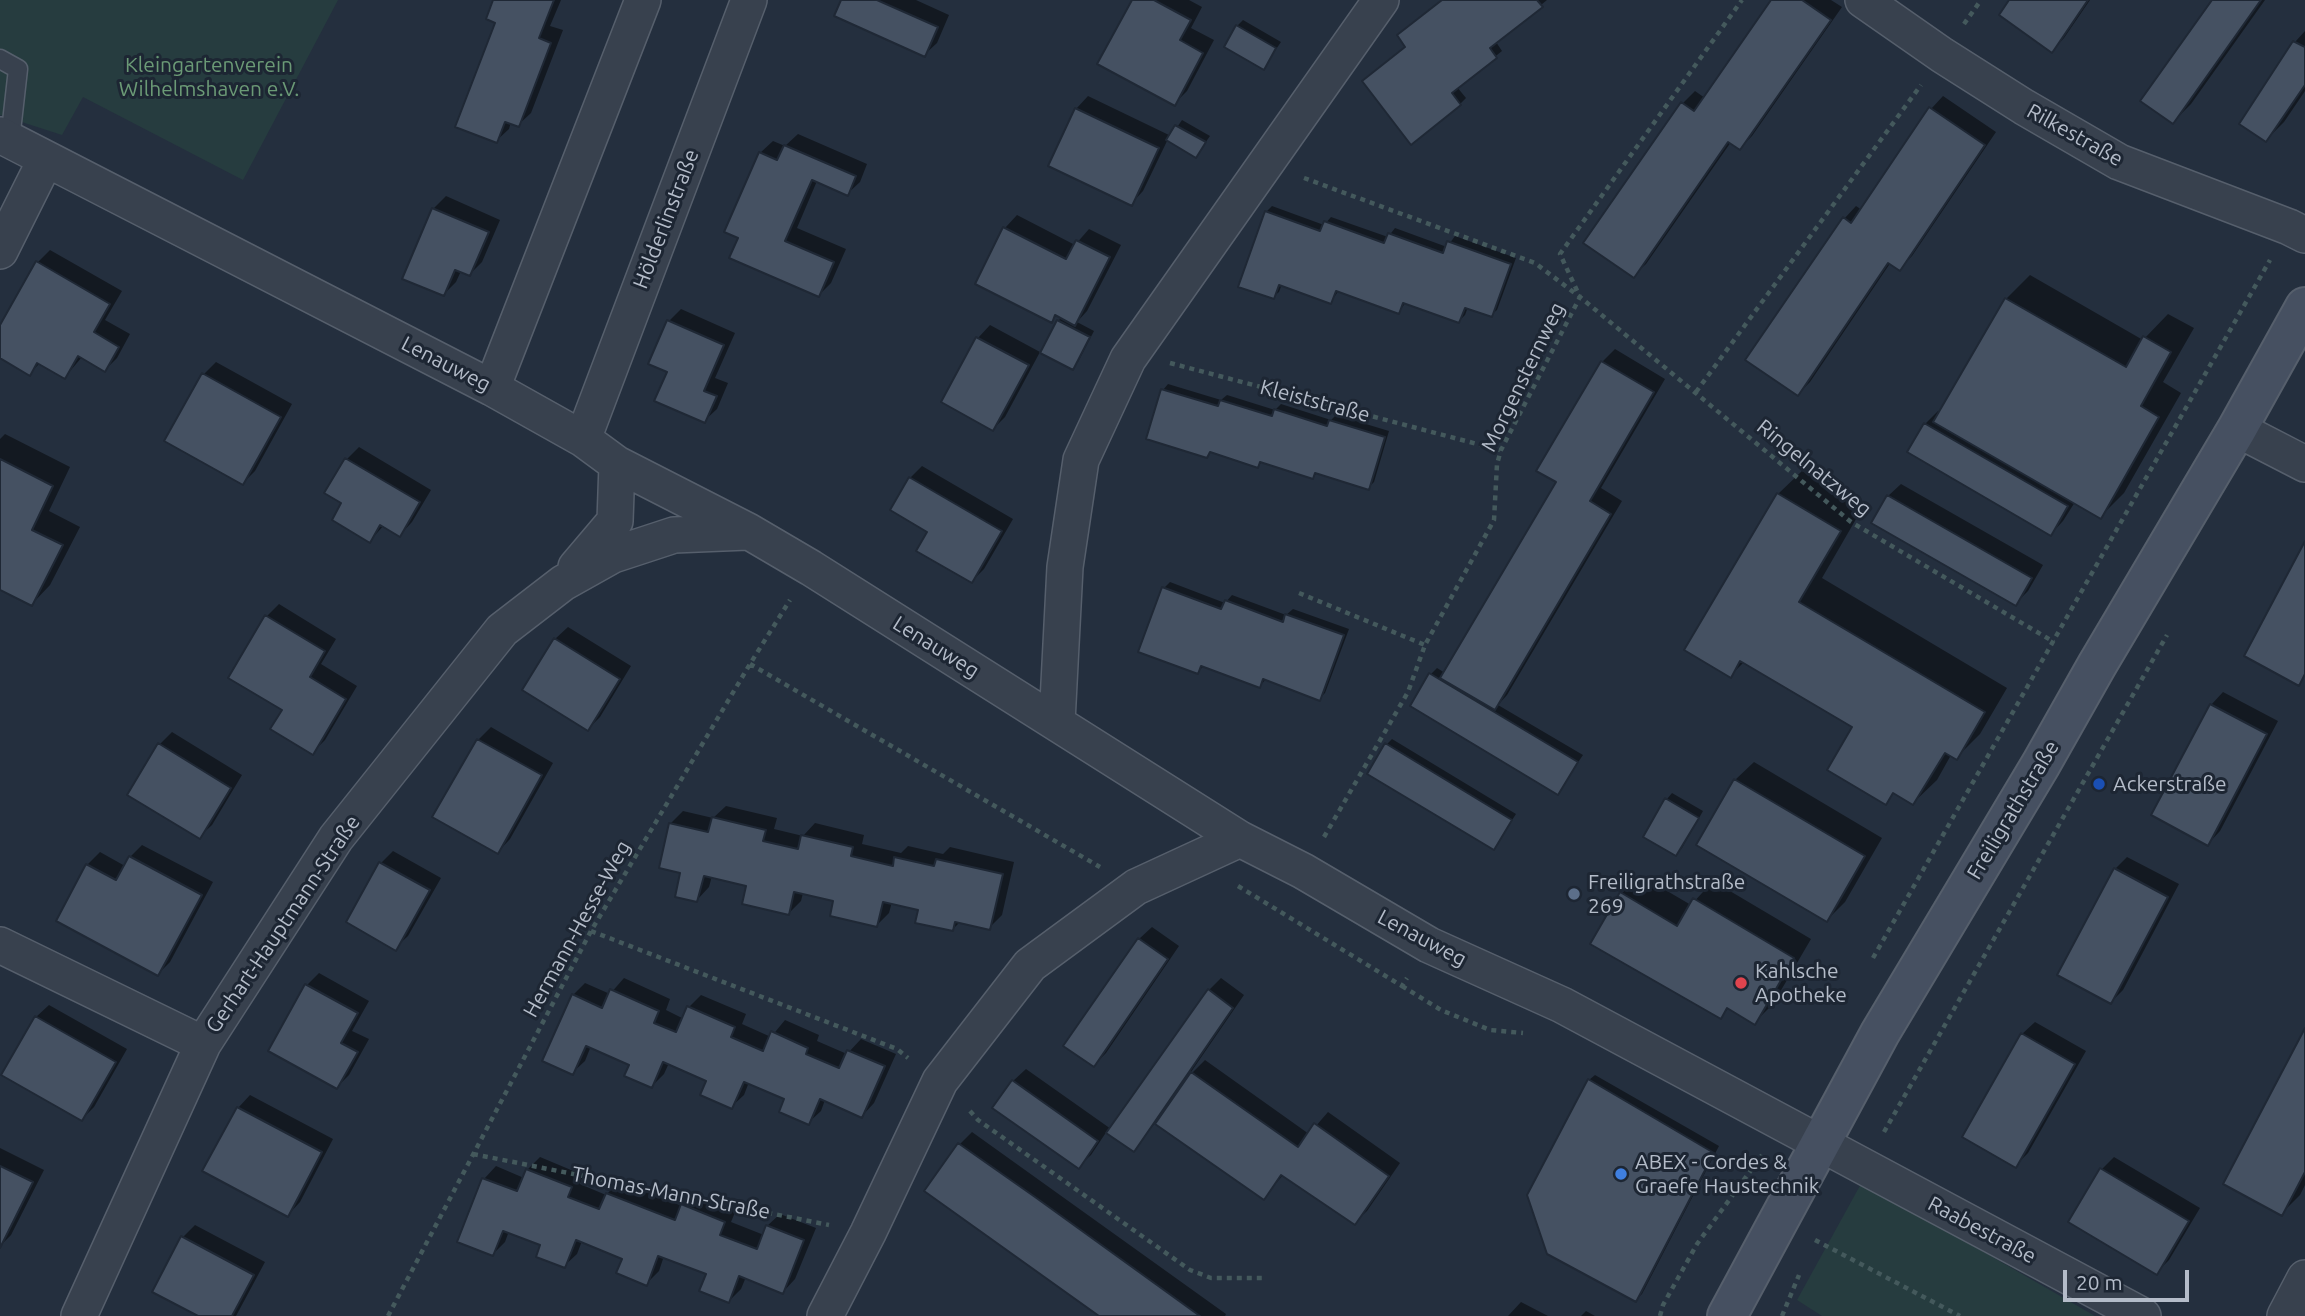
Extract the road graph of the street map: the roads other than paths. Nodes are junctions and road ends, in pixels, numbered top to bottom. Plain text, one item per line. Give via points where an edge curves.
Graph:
1 (643, 0) edge
2 (749, 0) edge
3 (1381, 0) edge
4 (1863, 0) edge
5 (0, 59) edge
6 (5, 138) edge
7 (46, 159) junction
8 (2297, 231) edge
9 (0, 251) edge
10 (2305, 307) edge
11 (492, 388) junction
12 (2237, 429) junction
13 (583, 439) junction
14 (617, 464) junction
15 (2305, 464) edge
16 (748, 531) junction
17 (563, 583) junction
18 (1057, 722) junction
19 (1240, 839) junction
20 (0, 945) edge
21 (203, 1044) junction
22 (1822, 1144) junction
23 (2305, 1278) edge
24 (79, 1316) edge
25 (825, 1316) edge
26 (1727, 1316) edge
27 (2143, 1316) edge
28 (2285, 1316) edge

1 - 11 street
2 - 13 street, Hölderlinstraße
3 - 18 street via 1128,359 1081,460 1065,567
4 - 8 street, Rilkestraße via 2024,107 2119,162
5 - 6 lane via 18,69
6 - 7 street, Lenauweg
7 - 9 street
7 - 11 street, Lenauweg
10 - 12 main road, Freiligrathstraße
11 - 13 street, Lenauweg
12 - 15 street
12 - 22 main road, Freiligrathstraße via 1880,1033
13 - 14 street, Lenauweg
14 - 16 street, Lenauweg
14 - 17 street, Gerhart-Hauptmann-Straße via 615,521
16 - 17 street, Gerhart-Hauptmann-Straße via 674,535 612,555
16 - 18 street, Lenauweg
17 - 21 street, Gerhart-Hauptmann-Straße via 502,629 336,838
18 - 19 street, Lenauweg
19 - 22 street, Lenauweg via 1429,945 1563,1006
19 - 25 street via 1136,887 1030,965 940,1081
20 - 21 street
21 - 24 street, Gerhart-Hauptmann-Straße
22 - 26 main road, Freiligrathstraße
22 - 27 street, Raabestraße
23 - 28 street

